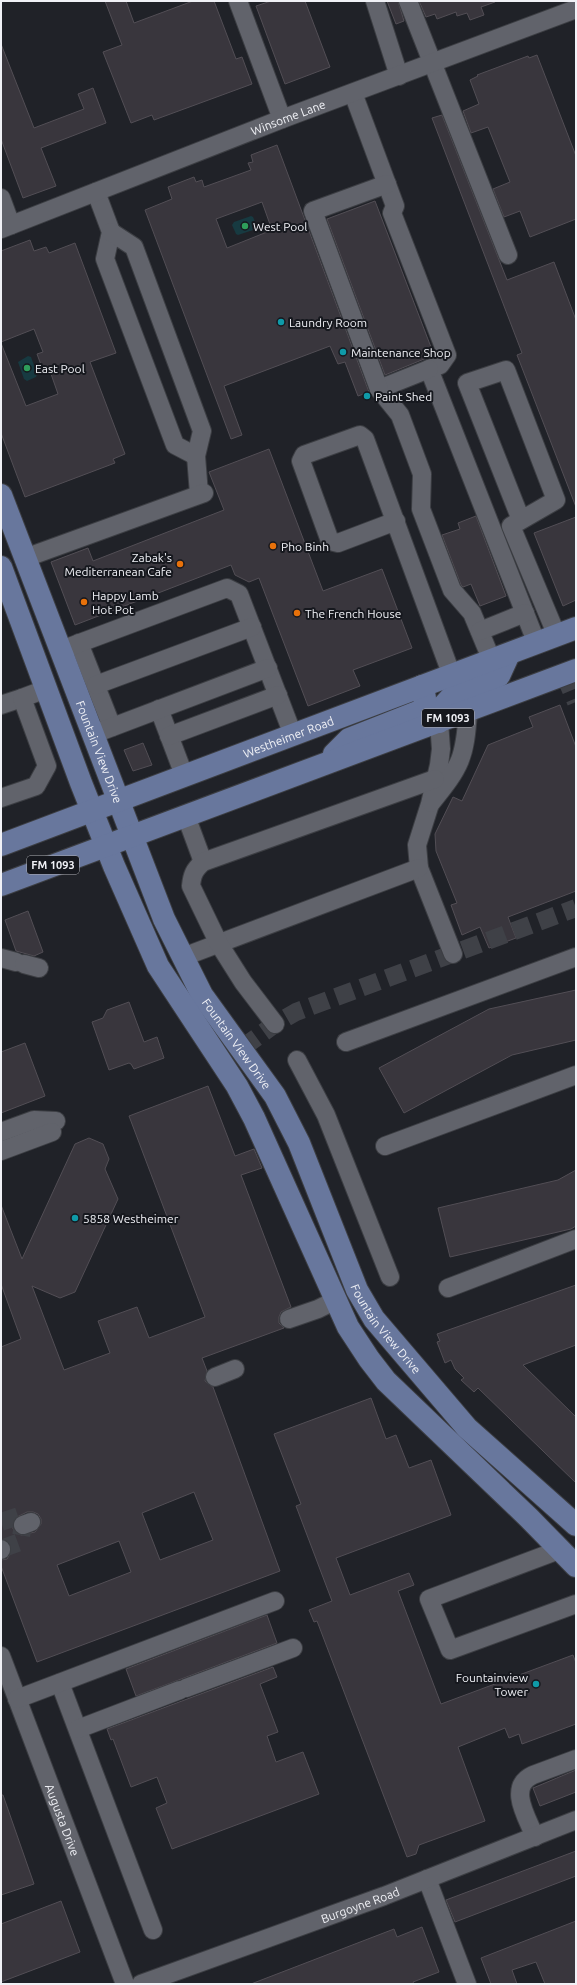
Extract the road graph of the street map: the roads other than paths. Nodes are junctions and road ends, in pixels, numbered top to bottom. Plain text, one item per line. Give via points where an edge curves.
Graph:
1 (238, 1) edge
2 (375, 1) edge
3 (408, 1) edge
4 (576, 9) edge
5 (431, 63) junction
6 (399, 76) junction
7 (353, 93) junction
8 (282, 119) junction
9 (387, 184) junction
10 (96, 192) junction
11 (1, 198) edge
12 (6, 227) edge
13 (111, 232) junction
14 (508, 255) dead end
15 (429, 370) junction
16 (379, 389) junction
17 (196, 456) junction
18 (1, 495) edge
19 (522, 520) junction
20 (396, 521) junction
21 (16, 552) edge
22 (1, 567) edge
23 (525, 613) junction
24 (252, 628) junction
25 (480, 631) junction
26 (557, 636) edge
27 (70, 646) junction
28 (501, 658) junction
29 (268, 668) junction
30 (576, 670) edge
31 (452, 676) junction
32 (96, 686) junction
33 (422, 686) junction
34 (46, 689) junction
35 (278, 695) junction
36 (22, 698) junction
37 (1, 705) edge
38 (159, 709) junction
39 (468, 710) junction
40 (439, 722) junction
41 (103, 730) junction
42 (293, 735) junction
43 (169, 736) junction
44 (323, 765) junction
45 (184, 776) junction
46 (435, 780) junction
47 (1, 798) edge
48 (119, 800) junction
49 (430, 804) junction
50 (92, 810) junction
51 (186, 816) junction
52 (133, 836) junction
53 (1, 845) edge
54 (105, 846) junction
55 (203, 862) junction
56 (419, 868) junction
57 (1, 886) edge
58 (219, 944) junction
59 (453, 954) dead end
60 (183, 957) junction
61 (576, 957) edge
62 (275, 1024) dead end
63 (346, 1042) dead end
64 (242, 1048) junction
65 (297, 1060) dead end
66 (221, 1062) junction
67 (260, 1073) junction
68 (576, 1075) edge
69 (237, 1086) junction
70 (1, 1132) edge
71 (385, 1146) dead end
72 (1, 1151) edge
73 (576, 1239) edge
74 (390, 1277) dead end
75 (448, 1288) dead end
76 (357, 1290) junction
77 (336, 1300) junction
78 (289, 1319) dead end
79 (235, 1369) dead end
80 (215, 1377) dead end
81 (576, 1525) edge
82 (576, 1533) edge
83 (559, 1550) junction
84 (576, 1566) edge
85 (275, 1601) dead end
86 (576, 1604) edge
87 (293, 1648) dead end
88 (1, 1656) edge
89 (60, 1683) junction
90 (17, 1699) junction
91 (78, 1729) junction
92 (576, 1759) edge
93 (576, 1820) edge
94 (535, 1837) junction
95 (427, 1879) junction
96 (153, 1930) dead end
97 (125, 1984) edge
98 (142, 1984) edge
99 (467, 1984) edge

1 - 8 street
2 - 6 street
3 - 5 street
4 - 5 street, Winsome Lane
5 - 6 street, Winsome Lane
5 - 14 street
6 - 7 street, Winsome Lane
7 - 8 street, Winsome Lane
7 - 9 street
8 - 10 street, Winsome Lane
9 - 15 street via 395,206 392,213 447,355 440,365
9 - 16 street via 313,211
10 - 12 street, Winsome Lane
10 - 13 street
11 - 12 street
13 - 17 street via 134,247 202,431
13 - 17 street via 105,259 175,446
15 - 16 street
15 - 23 street
16 - 25 street via 400,415 422,474 421,509 452,590 472,613
17 - 21 street via 201,493
18 - 21 main road, Fountain View Drive
19 - 19 street via 556,500 506,370 467,383
19 - 26 street via 511,526
20 - 20 street via 365,439 360,435 304,455 301,461 330,541 338,543
20 - 31 street
21 - 27 main road, Fountain View Drive
22 - 34 main road, Fountain View Drive
23 - 25 street
23 - 26 street
24 - 27 street via 239,594 227,588
24 - 29 street
24 - 32 street
25 - 28 street
26 - 28 main road, Westheimer Road
27 - 32 street
27 - 41 main road, Fountain View Drive
28 - 31 main road, Westheimer Road
28 - 40 main road via 499,676 454,694 448,699
29 - 35 street
29 - 38 street
30 - 39 main road, FM 1093
31 - 33 main road, Westheimer Road
32 - 41 street
33 - 42 main road, Westheimer Road
33 - 44 main road via 426,700 420,711 349,739
34 - 36 street
34 - 50 main road, Fountain View Drive
35 - 42 street
35 - 43 street
36 - 37 street
36 - 47 street via 48,766 36,786
38 - 41 street
38 - 43 street
39 - 40 main road, FM 1093
39 - 49 street via 465,749 459,765 452,778
40 - 44 main road, FM 1093
40 - 46 street via 441,750
41 - 48 main road, Fountain View Drive
42 - 45 main road, Westheimer Road
43 - 45 street
44 - 51 main road, FM 1093
45 - 48 main road, Westheimer Road
46 - 49 street
46 - 55 street
48 - 50 main road, Westheimer Road
48 - 52 main road, Fountain View Drive
49 - 56 street via 417,844
50 - 53 main road, Westheimer Road
50 - 54 main road, Fountain View Drive
51 - 52 main road, FM 1093
51 - 55 street
52 - 54 main road, FM 1093
52 - 60 main road, Fountain View Drive via 164,919
54 - 57 main road, FM 1093
54 - 66 main road, Fountain View Drive via 158,966
55 - 58 street via 195,869 191,886
56 - 58 street
56 - 59 street
58 - 60 street
58 - 62 street via 243,982
60 - 64 main road, Fountain View Drive via 202,995
61 - 63 street
64 - 66 main road
64 - 67 main road, Fountain View Drive
65 - 74 street via 326,1115
66 - 69 main road, Fountain View Drive
67 - 69 main road
67 - 76 main road, Fountain View Drive via 299,1143
68 - 71 street
69 - 77 main road, Fountain View Drive
70 - 72 street via 34,1120 54,1126
73 - 75 street
76 - 77 main road
76 - 81 main road, Fountain View Drive via 374,1319 467,1428
77 - 78 street via 318,1310
77 - 83 main road, Fountain View Drive via 348,1327 386,1381
79 - 80 street
82 - 83 main road
83 - 84 main road, Fountain View Drive
83 - 86 street via 429,1599 450,1650
85 - 89 street
87 - 91 street
88 - 90 street, Augusta Drive
89 - 90 street
89 - 91 street
90 - 97 street, Augusta Drive
91 - 96 street
92 - 94 street via 526,1778 521,1784 520,1799
93 - 94 street, Burgoyne Road
94 - 95 street, Burgoyne Road
95 - 98 street, Burgoyne Road
95 - 99 street

